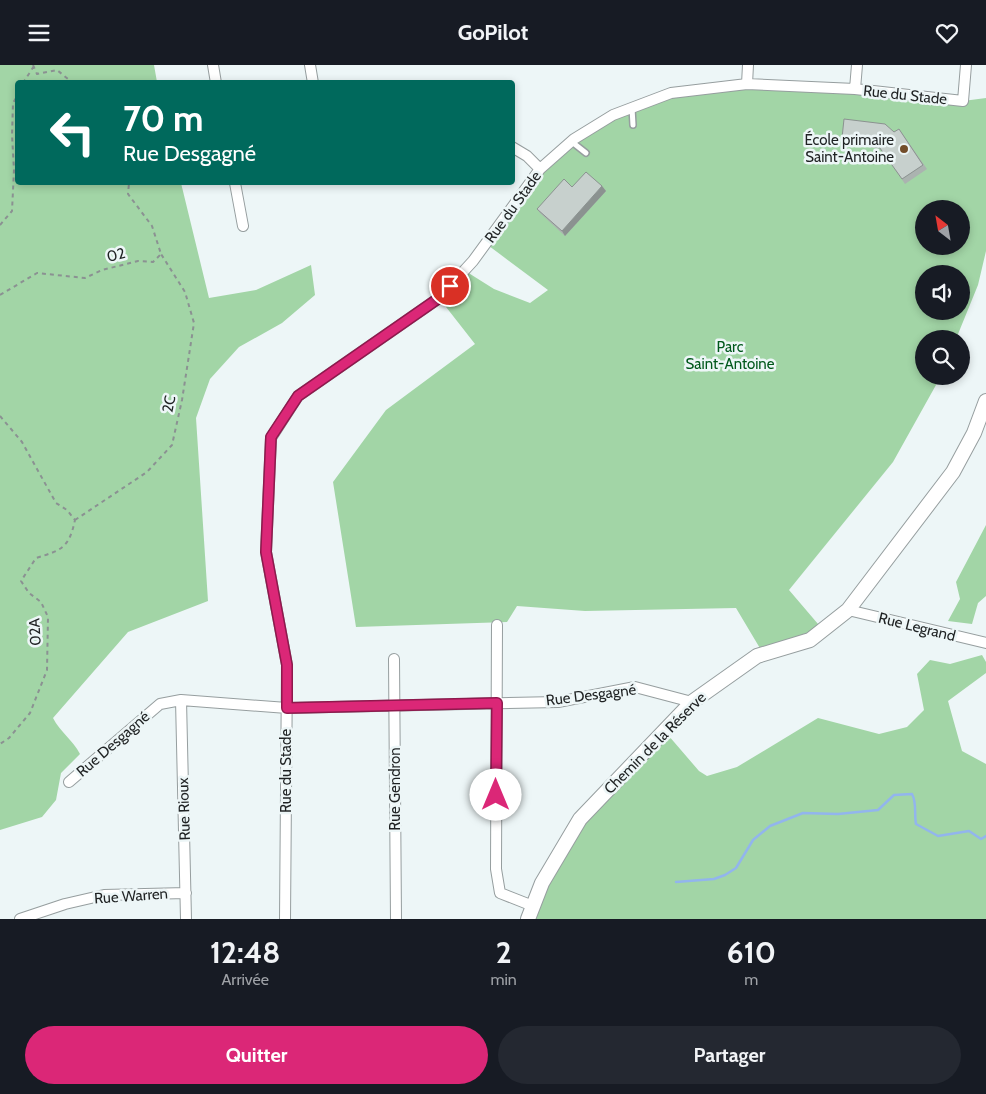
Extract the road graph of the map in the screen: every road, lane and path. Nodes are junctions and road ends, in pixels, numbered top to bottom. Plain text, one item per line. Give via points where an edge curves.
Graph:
1 (213, 65) edge
2 (310, 65) edge
3 (748, 65) edge
4 (857, 65) edge
5 (966, 65) edge
6 (34, 66) edge
7 (26, 80) edge
8 (69, 80) edge
9 (216, 80) edge
10 (312, 80) edge
11 (747, 84) junction
12 (855, 89) junction
13 (15, 100) edge
14 (632, 108) junction
15 (633, 125) dead end
16 (571, 141) junction
17 (515, 149) edge
18 (586, 153) dead end
19 (540, 169) junction
20 (129, 185) edge
21 (235, 185) edge
22 (0, 225) edge
23 (243, 226) dead end
24 (161, 254) junction
25 (0, 295) edge
26 (986, 401) edge
27 (0, 416) edge
28 (75, 520) junction
29 (848, 610) junction
30 (497, 625) dead end
31 (986, 643) edge
32 (394, 659) dead end
33 (181, 700) junction
34 (692, 702) junction
35 (497, 703) junction
36 (395, 706) junction
37 (287, 708) junction
38 (1, 743) edge
39 (69, 783) dead end
40 (186, 893) junction
41 (530, 913) edge
42 (20, 919) edge
43 (186, 919) edge
44 (286, 919) edge
45 (396, 919) edge

1 - 9 street
2 - 10 street
3 - 11 street
4 - 12 street
5 - 12 street, Rue du Stade via 963,101
6 - 7 path
6 - 8 path via 37,74 57,70
11 - 12 street, Rue du Stade
11 - 14 street, Rue du Stade via 670,93
13 - 22 path via 12,211
14 - 15 lane
14 - 16 street, Rue du Stade via 613,115
16 - 18 lane
16 - 19 street, Rue du Stade
17 - 19 street via 528,156
19 - 37 street, Rue du Stade via 473,261 439,298 298,396 271,437 266,552 287,665
20 - 24 path via 128,194 152,226
21 - 23 street
24 - 25 path, 02 via 153,262 138,261 85,278 37,273
24 - 28 path, 2C via 186,291 194,323 172,445 147,472
26 - 29 street, Chemin de la Réserve via 974,433 953,472
27 - 28 path via 22,442 56,503
28 - 38 path, 02A via 71,537 61,550 36,558 21,581 29,593 41,601 48,617 47,670 30,713
29 - 31 street, Rue Legrand
29 - 34 street, Chemin de la Réserve via 810,640 757,656
30 - 35 street
32 - 36 street, Rue Gendron
33 - 37 street, Rue Desgagné
33 - 39 street, Rue Desgagné via 160,704 153,709
33 - 40 street, Rue Rioux
34 - 35 street, Rue Desgagné via 635,687 558,701
34 - 41 street, Chemin de la Réserve via 580,819 542,883
35 - 36 street, Rue Desgagné
35 - 41 street via 496,869 500,893
36 - 37 street, Rue Desgagné
36 - 45 street, Rue Gendron
37 - 44 street, Rue du Stade
40 - 42 street, Rue Warren via 104,895
40 - 43 street, Rue Rioux

